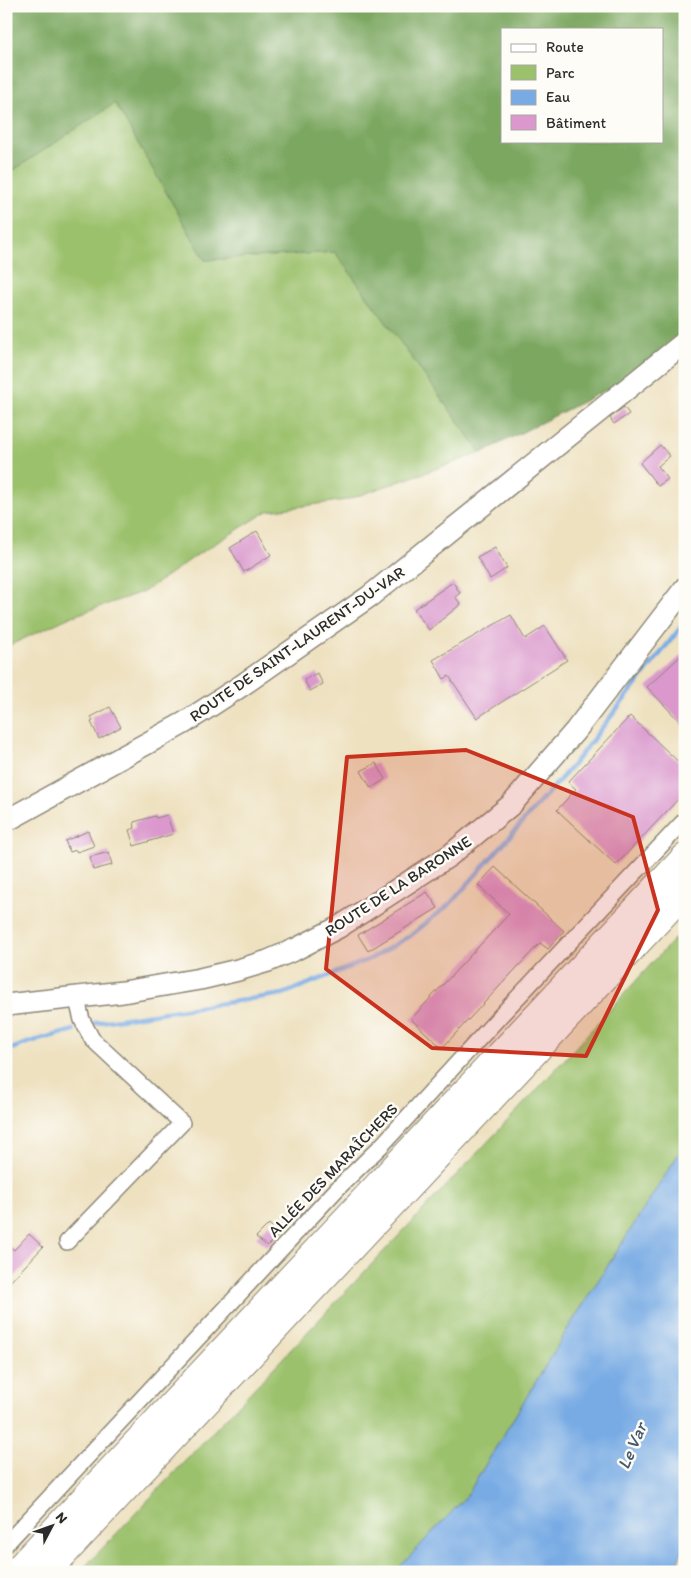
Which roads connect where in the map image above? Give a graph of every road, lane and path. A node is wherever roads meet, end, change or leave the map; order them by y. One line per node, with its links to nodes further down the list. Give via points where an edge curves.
1 (685, 342): 4 (main road, ROUTE DE SAINT-LAURENT-DU-VAR, via 370,596 184,723)
2 (685, 588): 7 (main road, ROUTE DE LA BARONNE, via 576,730 512,804 449,856 339,927 268,960 200,979)
3 (685, 820): 10 (street, ALLÉE DES MARAÎCHERS)
4 (6, 821)
5 (685, 858): 11 (highway)
6 (685, 891): 12 (highway)
7 (76, 996): 8 (main road, ROUTE DE LA BARONNE); 9 (street, via 82,1020 92,1039 182,1123)
8 (6, 1005)
9 (67, 1242)
10 (6, 1544)
11 (16, 1572)
12 (46, 1572)

